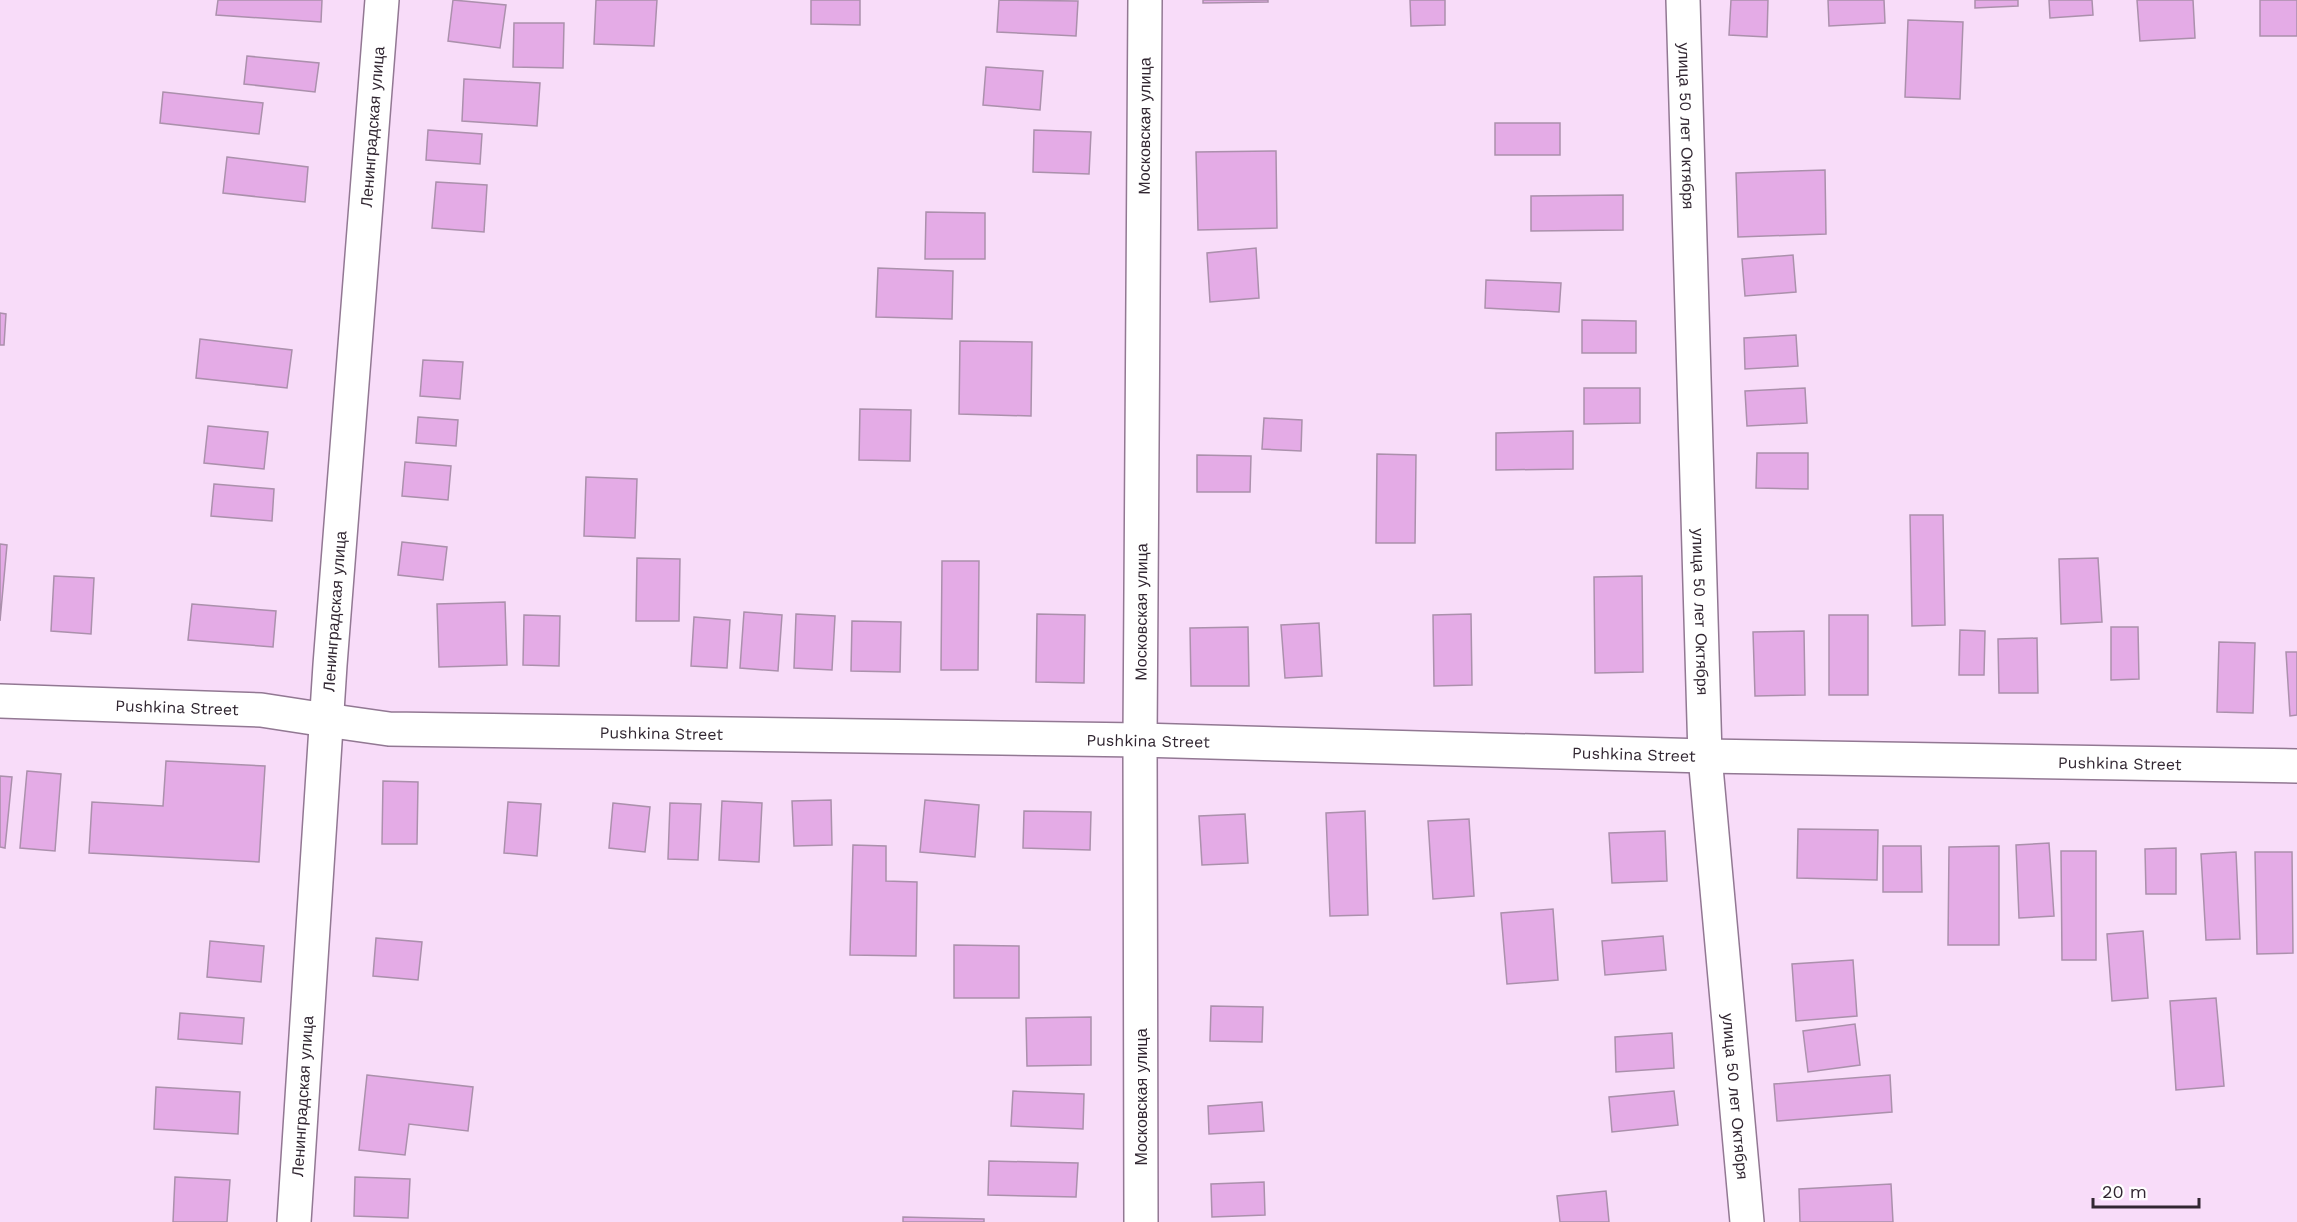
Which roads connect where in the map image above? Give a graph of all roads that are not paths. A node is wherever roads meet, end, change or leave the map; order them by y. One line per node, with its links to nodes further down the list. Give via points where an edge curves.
1 (382, 0): 5 (street, Ленинградская улица)
2 (1145, 0): 6 (street, Московская улица)
3 (1683, 0): 7 (street, улица 50 лет Октября)
4 (0, 701): 5 (street, Pushkina Street, via 261,710)
5 (326, 720): 6 (street, Pushkina Street, via 389,729); 9 (street, Ленинградская улица)
6 (1140, 740): 7 (street, Pushkina Street); 10 (street, Московская улица)
7 (1705, 756): 8 (street, Pushkina Street); 11 (street, улица 50 лет Октября)
8 (2297, 766)
9 (294, 1222)
10 (1141, 1222)
11 (1747, 1222)

